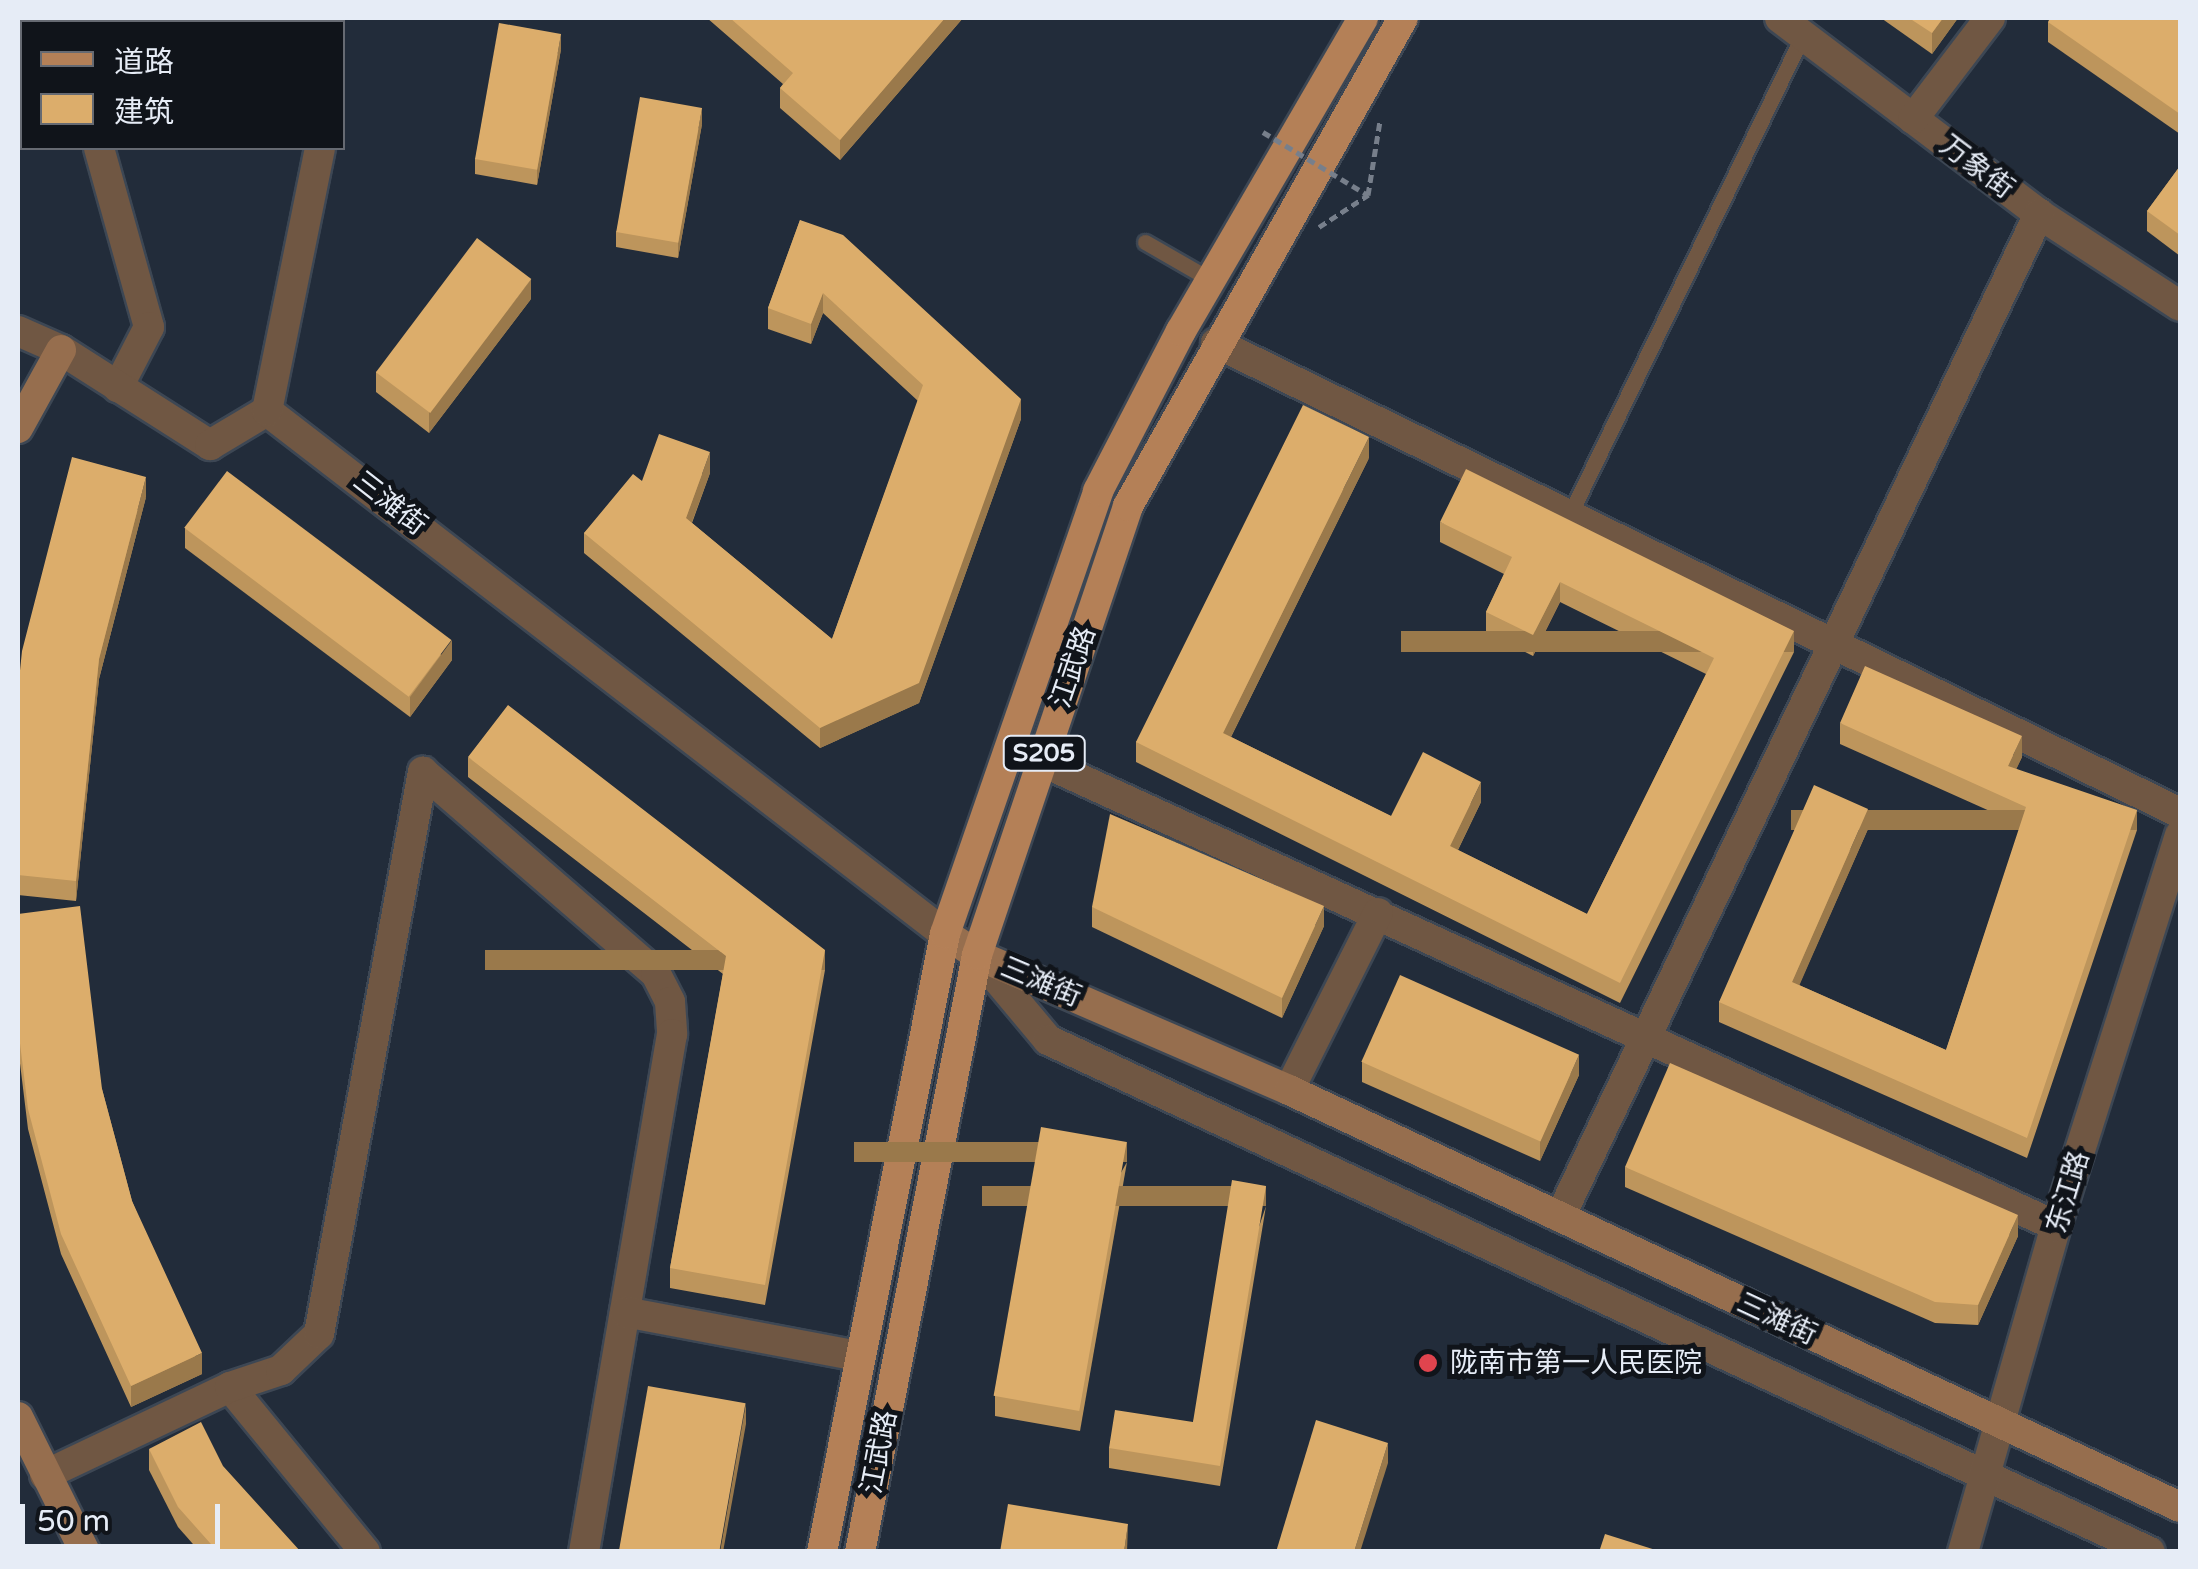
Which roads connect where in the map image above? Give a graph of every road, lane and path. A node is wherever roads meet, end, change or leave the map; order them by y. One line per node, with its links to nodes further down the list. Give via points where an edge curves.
1 (1362, 18): 12 (main road, 江武路 / S205)
2 (1403, 18): 15 (main road, 江武路 / S205)
3 (1990, 18): 5 (street)
4 (1792, 26): 5 (street, 万象街); 20 (lane)
5 (1914, 119): 10 (street, 万象街)
6 (1263, 132): 9 (path, bridge)
7 (100, 150): 17 (street, via 149,327)
8 (320, 150): 18 (street)
9 (1368, 195)
10 (2039, 214): 13 (street, 万象街); 21 (street)
11 (1145, 242): 12 (lane)
12 (1211, 280): 26 (main road, 江武路 / S205, via 1098,491)
13 (2180, 306)
14 (18, 331): 16 (street)
15 (1216, 343): 20 (street); 22 (main road, 江武路 / S205, via 1128,506)
16 (61, 350): 17 (street); 19 (street)
17 (118, 386): 18 (street, via 210,445)
18 (267, 411): 26 (street, 三滩街)
19 (18, 428)
20 (1570, 514): 21 (street)
21 (1835, 642): 23 (street); 28 (street)
22 (1041, 762): 25 (street); 27 (main road, 江武路 / S205)
23 (2180, 814)
24 (2180, 835): 31 (street, 东江路)
25 (1378, 912): 28 (street); 29 (street)
26 (944, 934): 27 (street, 三滩街); 33 (main road, 江武路 / S205)
27 (977, 955): 29 (street, 三滩街); 37 (street, via 1048,1040); 44 (main road, 江武路 / S205)
28 (1647, 1036): 30 (street); 31 (street)
29 (1289, 1090): 30 (street, 三滩街)
30 (1560, 1217): 36 (street, 三滩街)
31 (2056, 1226): 36 (street, 东江路)
32 (624, 1312): 33 (street); 34 (street, via 672,1034 670,1002 656,974 422,772 319,1334 281,1370); 42 (street)
33 (858, 1356): 43 (main road, 江武路 / S205)
34 (230, 1387): 38 (street); 41 (street)
35 (18, 1418): 38 (street)
36 (2002, 1424): 37 (street, 东江路); 39 (street, 三滩街)
37 (1987, 1473): 45 (street, 东江路); 46 (street)
38 (45, 1475): 40 (street)
39 (2180, 1507)
40 (84, 1552)
41 (365, 1552)
42 (584, 1552)
43 (822, 1552)
44 (860, 1552)
45 (1963, 1552)
46 (2150, 1552)

